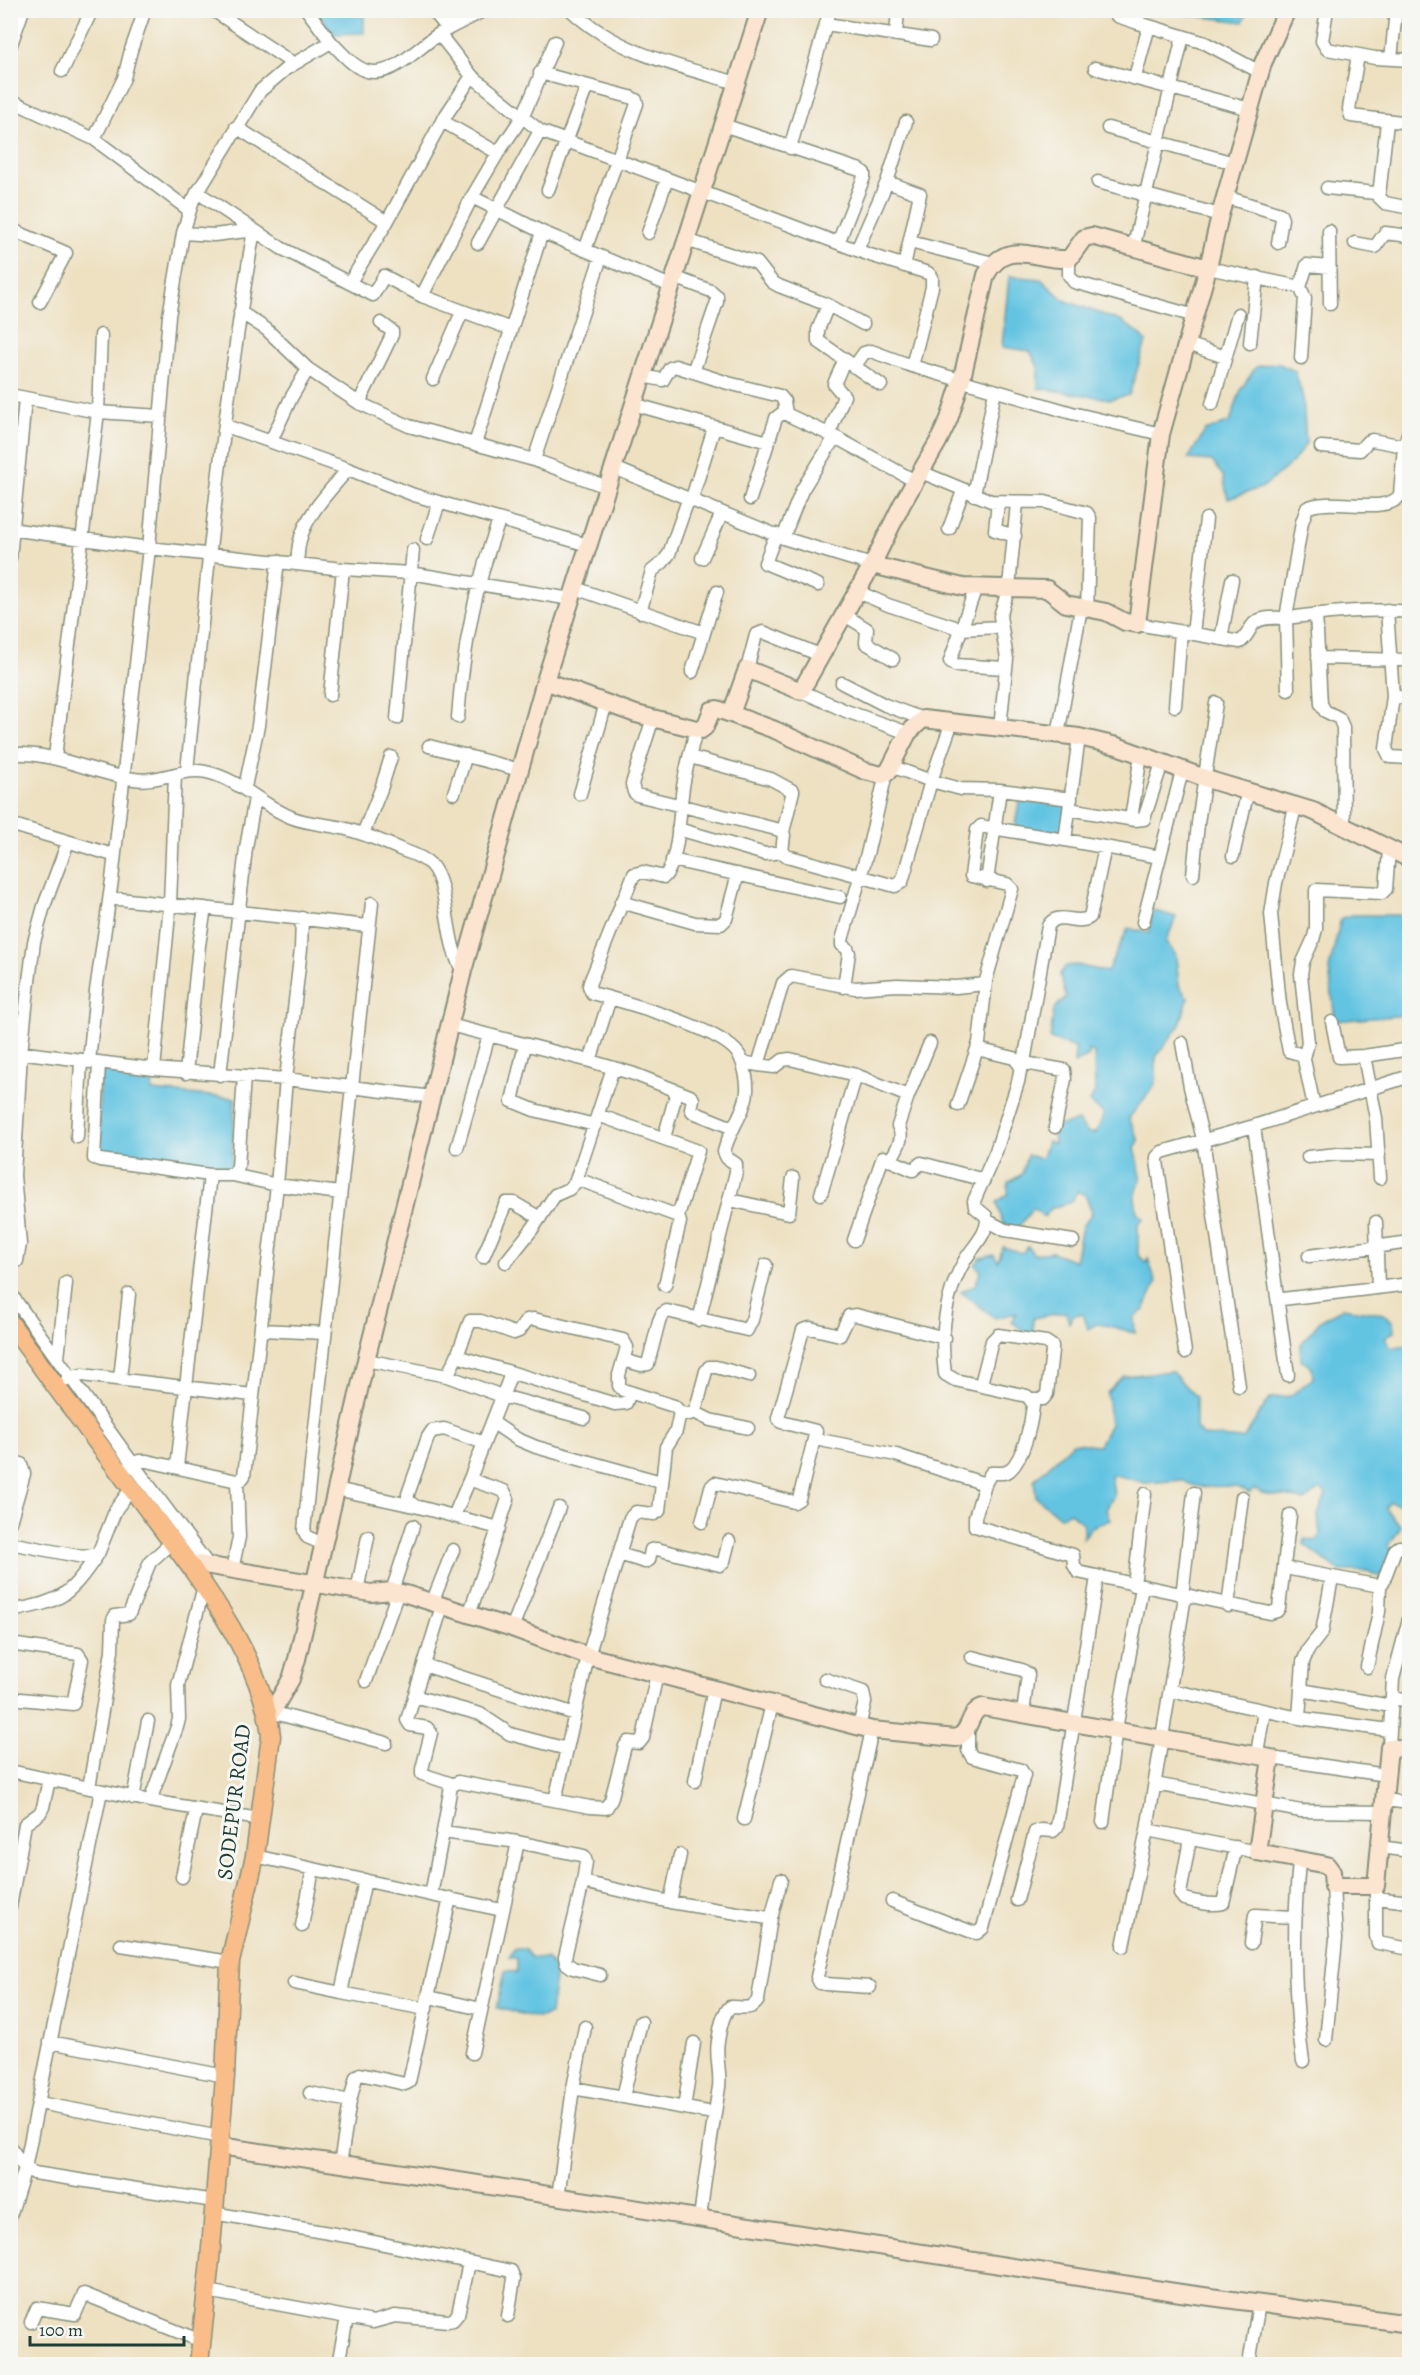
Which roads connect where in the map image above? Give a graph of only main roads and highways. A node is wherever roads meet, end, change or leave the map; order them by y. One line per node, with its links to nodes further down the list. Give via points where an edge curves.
1 (12, 1329): 2 (main road, SODEPUR ROAD, via 67,1384 126,1468 132,1488 243,1647 270,1714 271,1736 255,1856 230,1962 220,2142)
2 (199, 2364)

